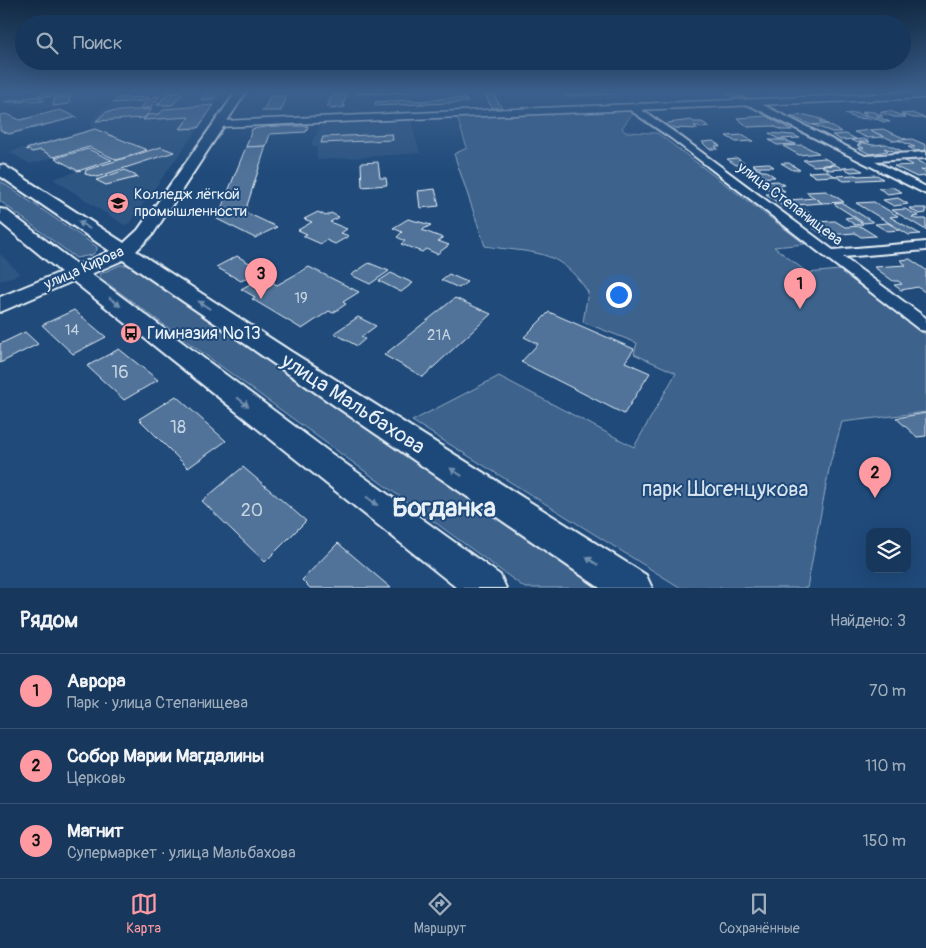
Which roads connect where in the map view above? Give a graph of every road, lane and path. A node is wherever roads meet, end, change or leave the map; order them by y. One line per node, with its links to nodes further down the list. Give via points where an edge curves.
1 (222, 119): 5 (main road, улица Кирова)
2 (337, 119): 5 (street)
3 (650, 119): 13 (street, улица Степанищева)
4 (790, 119): 7 (street)
5 (219, 124): 12 (main road, улица Кирова, via 144,234)
6 (926, 156): 7 (street)
7 (864, 159): 9 (street)
8 (0, 169): 12 (main road, улица Мальбахова, one-way to 8)
9 (926, 191)
10 (0, 214): 14 (main road)
11 (926, 246): 13 (street)
12 (124, 252): 14 (main road, улица Кирова); 18 (main road, улица Мальбахова, one-way to 12)
13 (828, 254): 16 (street, улица Степанищева)
14 (77, 272): 15 (main road, улица Кирова); 17 (main road, one-way to 17, via 318,461)
15 (0, 305)
16 (926, 326)
17 (487, 588)
18 (633, 588)

